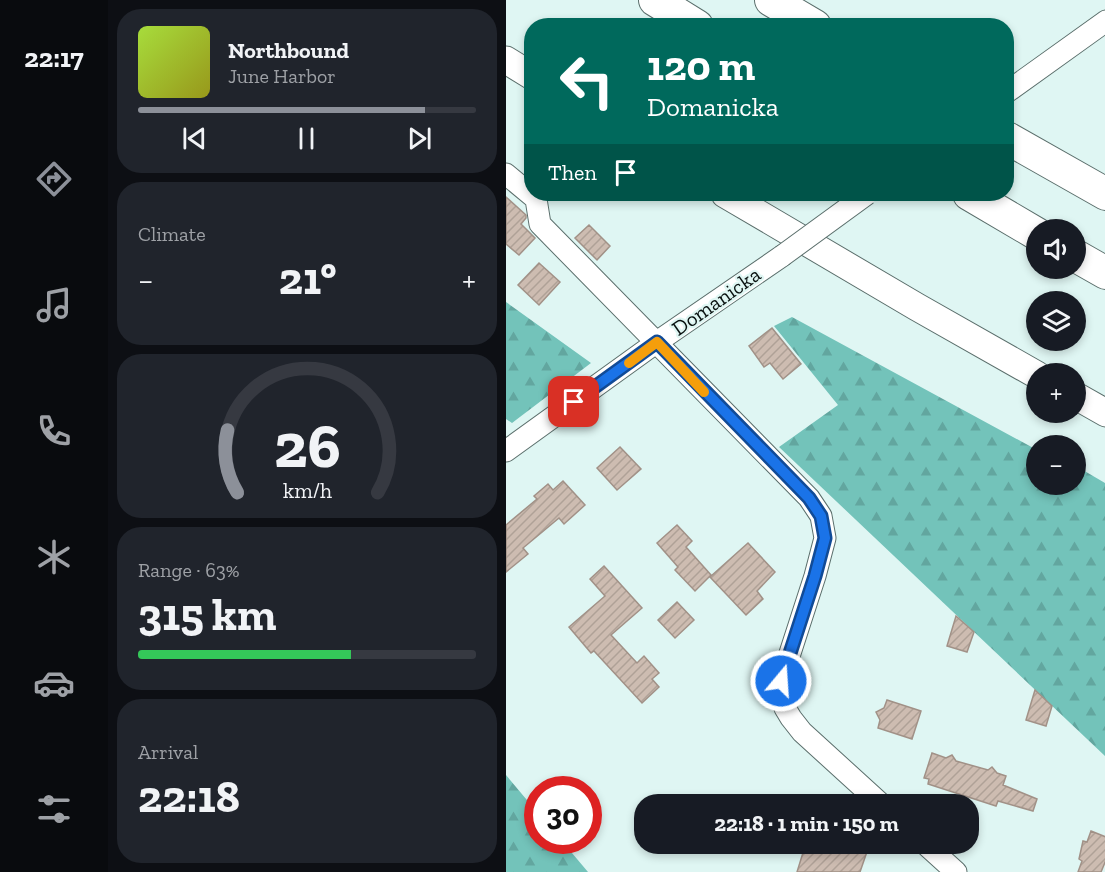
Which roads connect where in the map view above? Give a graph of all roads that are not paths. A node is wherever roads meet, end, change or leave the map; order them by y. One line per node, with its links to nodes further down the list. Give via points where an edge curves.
1 (655, 0): 3 (highway)
2 (771, 0): 4 (highway)
3 (684, 18)
4 (801, 18)
5 (1106, 21): 8 (street)
6 (506, 60): 7 (main road)
7 (524, 71)
8 (1014, 87)
9 (1014, 142): 12 (highway)
10 (506, 174): 11 (street)
11 (524, 189)
12 (1106, 194)
13 (536, 201): 20 (street, via 540,224)
14 (737, 201): 21 (main road)
15 (857, 201): 20 (street, Domanicka, bridge)
16 (981, 201): 17 (highway)
17 (1026, 228)
18 (1086, 262): 19 (highway)
19 (1106, 273)
20 (657, 342): 24 (street, Domanicka); 25 (street, via 809,498 821,516 825,538 781,681 781,693 785,708 802,732)
21 (1026, 369)
22 (1086, 402): 23 (main road)
23 (1106, 413)
24 (506, 451)
25 (870, 794)
26 (936, 854): 27 (street)
27 (956, 872)

